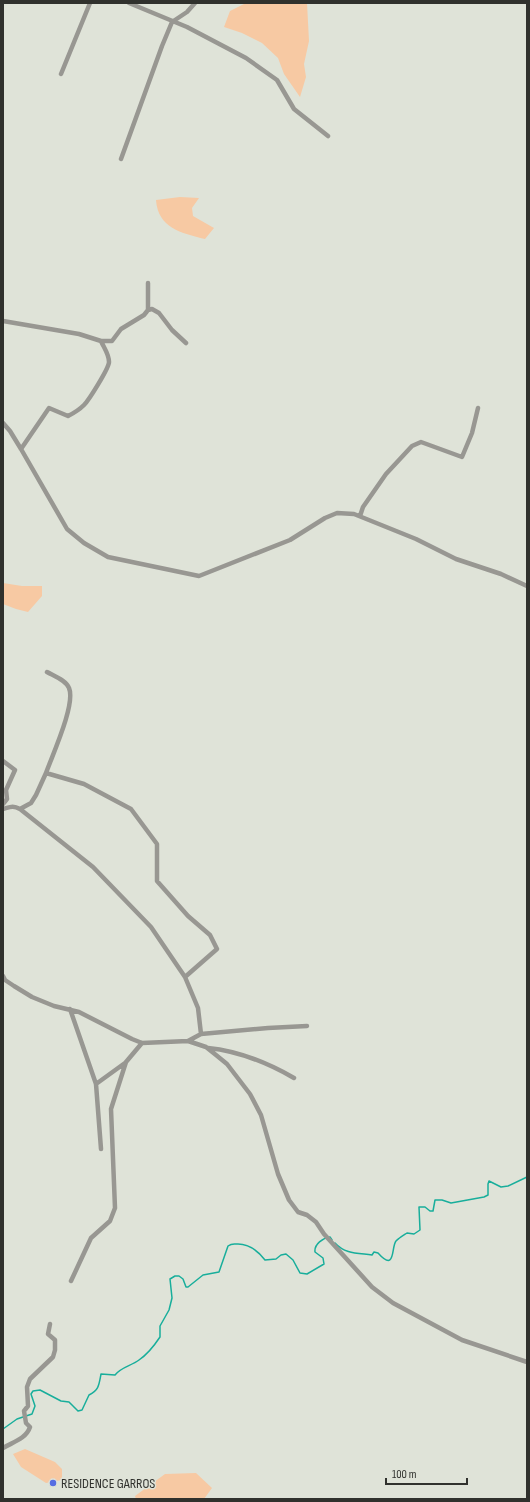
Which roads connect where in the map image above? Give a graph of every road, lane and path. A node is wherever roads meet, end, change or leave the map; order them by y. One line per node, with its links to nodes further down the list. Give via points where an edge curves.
1 (90, 3): 5 (street)
2 (129, 3): 4 (street)
3 (195, 3): 4 (street)
4 (172, 22): 6 (street, via 187,27 246,58 278,80 294,109); 7 (street)
5 (61, 74)
6 (328, 136)
7 (121, 159)
8 (148, 283): 9 (street)
9 (148, 310): 11 (street, via 121,329 112,341); 12 (street, via 152,309 159,313)
10 (3, 321): 11 (street, via 79,334)
11 (100, 342): 15 (street, via 108,354 110,363 85,404 68,416 49,408)
12 (186, 343)
13 (478, 408): 16 (street, via 472,433 462,457 421,442 412,446 386,474 363,507)
14 (3, 423): 15 (street)
15 (21, 450): 16 (street, via 67,529 84,543 108,557 199,576 290,540 337,513)
16 (360, 516): 17 (street, via 456,559)
17 (527, 586)
18 (47, 672): 20 (street, via 64,682 71,697 66,720)
19 (3, 761): 21 (street, via 15,770)
20 (46, 773): 23 (street, via 31,803); 25 (street, via 84,784 131,809 157,844 157,881 188,916 210,935 217,948)
21 (3, 804)
22 (3, 809): 23 (street, via 15,806)
23 (20, 809): 25 (street, via 110,882 151,927)
24 (3, 976): 26 (street, via 5,980 32,997)
25 (185, 977): 28 (street, via 198,1008)
26 (70, 1009): 30 (street); 34 (street)
27 (307, 1026): 28 (street)
28 (201, 1034): 29 (street)
29 (188, 1041): 30 (street); 31 (street)
30 (142, 1043): 32 (street)
31 (206, 1048): 33 (street, via 247,1056); 38 (street, via 227,1064 250,1094 261,1115 278,1174 289,1200 298,1212 316,1222 372,1287 393,1303 462,1340)
32 (126, 1062): 34 (street); 36 (street, via 111,1109 115,1208 110,1221 91,1238)
33 (294, 1078)
34 (96, 1084): 35 (street)
35 (101, 1149)
36 (71, 1281)
37 (50, 1324): 39 (street, via 48,1334 55,1340 53,1357 30,1379 27,1386 28,1406 24,1411 26,1423 30,1427 28,1433)
38 (527, 1362)
39 (3, 1448)

